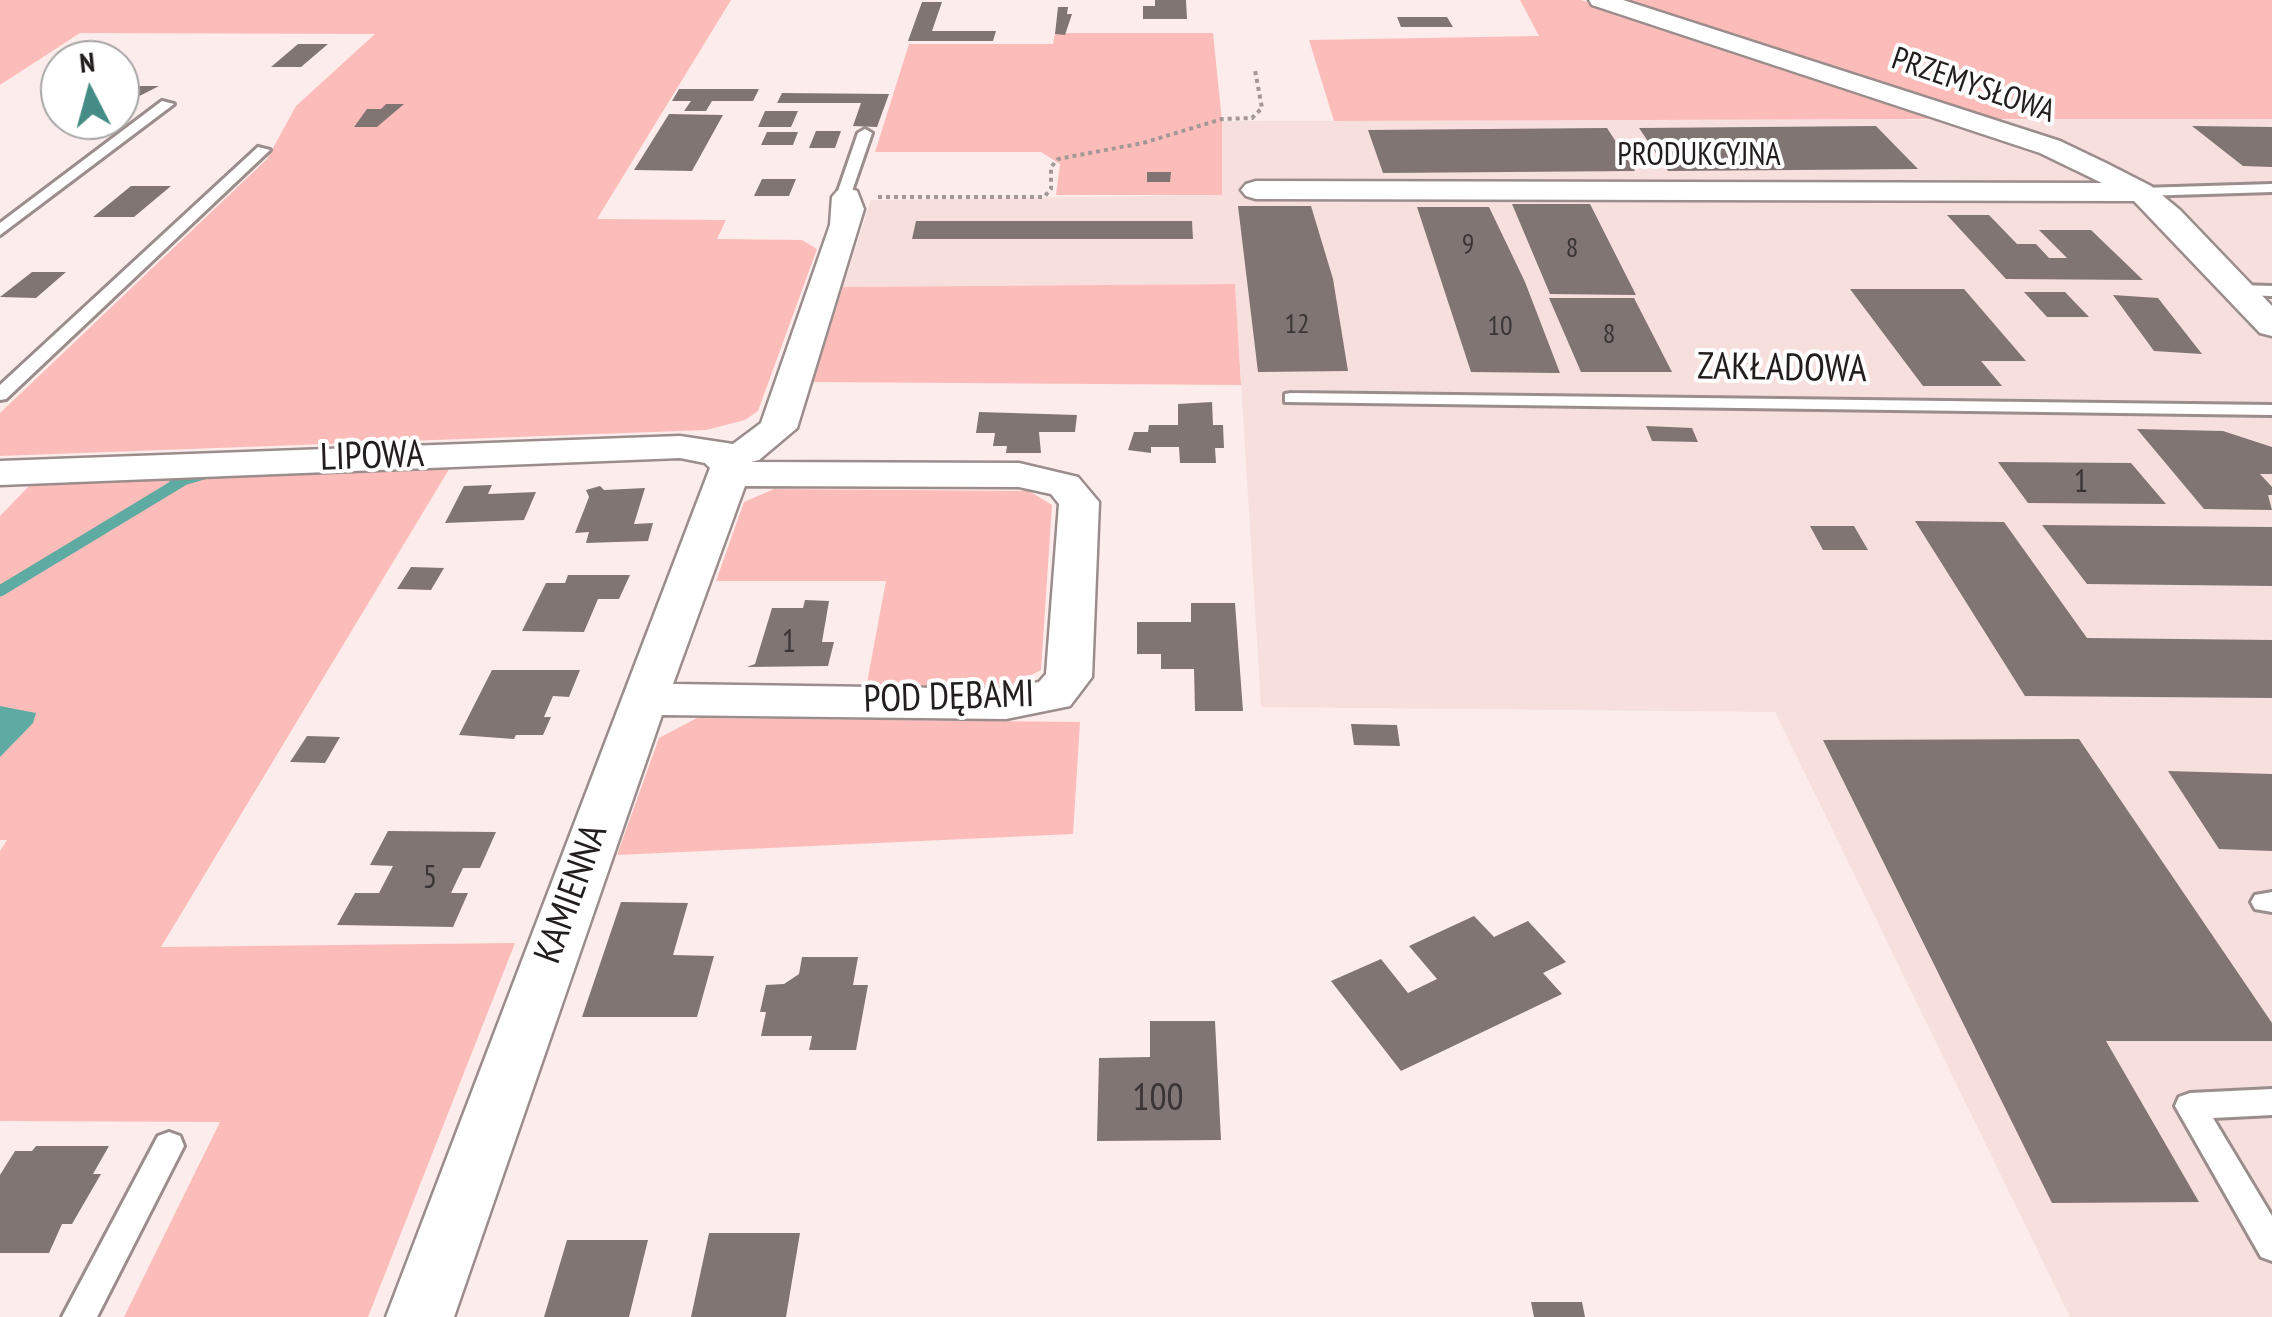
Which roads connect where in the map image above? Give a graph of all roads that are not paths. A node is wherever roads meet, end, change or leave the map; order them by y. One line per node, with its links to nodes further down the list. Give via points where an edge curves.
1 (1600, 0): 7 (street, PRZEMYSŁOWA, via 2050,147)
2 (167, 104): 9 (lane)
3 (865, 134): 8 (lane)
4 (263, 150): 13 (lane)
5 (2272, 188): 7 (lane)
6 (1256, 190): 7 (street, PRODUKCYJNA)
7 (2142, 192): 10 (street, PRZEMYSŁOWA)
8 (847, 197): 16 (street, via 845,224 778,428)
9 (0, 230)
10 (2239, 290): 11 (lane); 12 (street, PRZEMYSŁOWA)
11 (2272, 291)
12 (2272, 326)
13 (0, 395)
14 (1290, 398): 15 (lane, ZAKŁADOWA)
15 (2272, 410)
16 (727, 466): 17 (street, LIPOWA, via 706,450 680,447); 18 (street, KAMIENNA); 18 (street, POD DĘBAMI, via 1020,475 1064,485 1079,502 1069,677 1054,694 1006,704)
17 (0, 474)
18 (646, 699): 23 (street, KAMIENNA)
19 (2272, 1102): 21 (lane, via 2190,1106)
20 (169, 1146): 22 (lane)
21 (2272, 1246)
22 (79, 1317)
23 (420, 1317)

